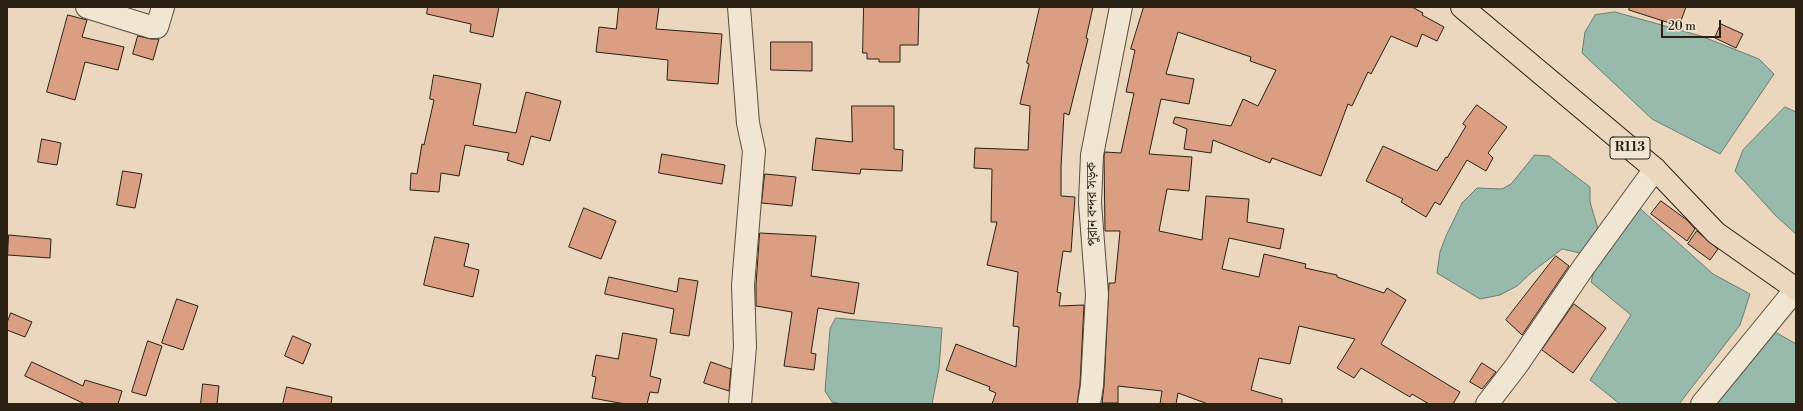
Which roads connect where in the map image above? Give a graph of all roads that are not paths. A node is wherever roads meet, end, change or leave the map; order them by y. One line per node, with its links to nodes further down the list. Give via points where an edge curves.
1 (87, 7): 2 (street, via 151,28 157,27)
2 (163, 7)
3 (740, 7): 8 (street, via 748,123 754,151 743,285 745,347)
4 (1121, 7): 9 (street, পুরান বন্দর সড়ক, via 1092,154 1090,204 1096,294)
5 (1462, 7): 6 (main road, R113)
6 (1655, 169): 7 (main road, R113, via 1716,233); 10 (street, via 1582,268 1517,366)
7 (1796, 289): 11 (street)
8 (740, 404)
9 (1089, 404)
10 (1487, 404)
11 (1702, 404)

